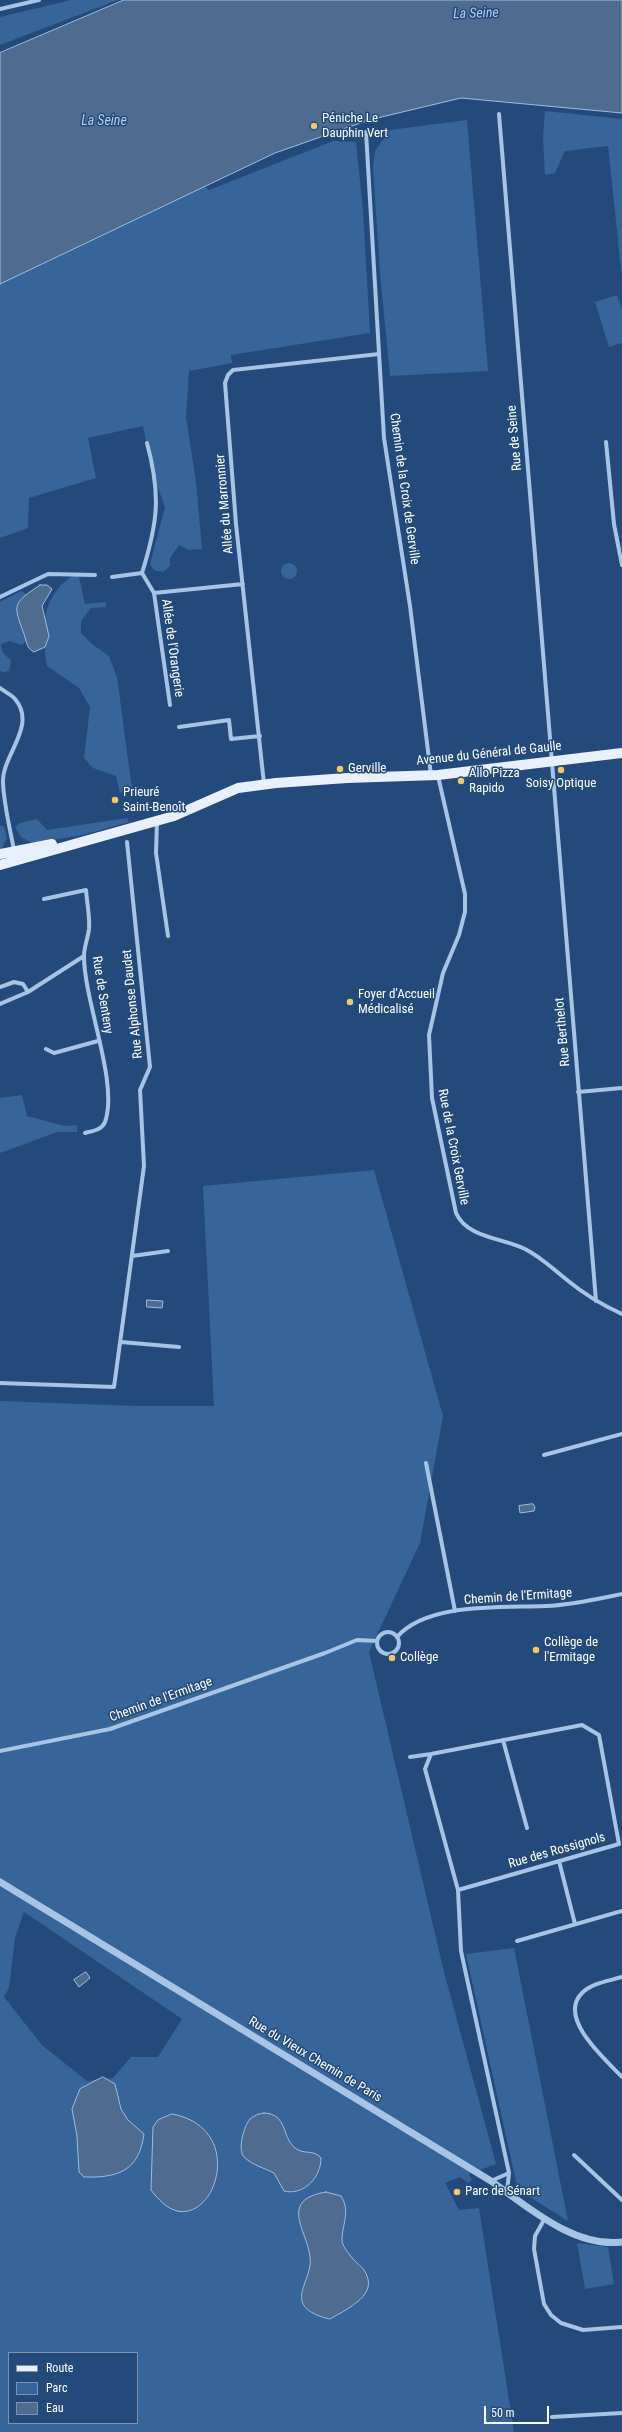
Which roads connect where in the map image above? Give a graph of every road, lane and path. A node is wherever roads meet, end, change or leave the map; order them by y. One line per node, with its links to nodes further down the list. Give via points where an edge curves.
1 (39, 0): 2 (street)
2 (0, 9)
3 (499, 114): 20 (street, Rue de Seine)
4 (366, 132): 5 (street, Chemin de la Croix de Gerville)
5 (380, 354): 12 (street, Allée du Marronnier, via 233,370 228,375 226,397); 21 (street, Chemin de la Croix de Gerville, via 384,438)
6 (606, 442): 8 (street, via 614,524)
7 (147, 443): 9 (street, via 155,472 158,503 153,538)
8 (622, 565)
9 (142, 573): 11 (street); 13 (street)
10 (95, 575): 14 (street, via 48,574)
11 (112, 577)
12 (243, 584): 13 (street); 18 (street, Allée du Marronnier)
13 (154, 593): 16 (street, Allée de l'Orangerie)
14 (0, 597)
15 (0, 688): 26 (street, via 15,699 23,716 2,782)
16 (170, 705)
17 (179, 727): 18 (street, via 229,720 231,738)
18 (260, 736): 22 (street, Allée du Marronnier)
19 (622, 753): 20 (main road, Avenue du Général de Gaulle)
20 (550, 761): 21 (main road, Avenue du Général de Gaulle); 38 (street, Rue Berthelot)
21 (435, 775): 22 (main road, Avenue du Général de Gaulle); 42 (street, Rue de la Croix Gerville, via 465,894 465,912 459,935 443,973 429,1035 432,1098 456,1213 461,1223 470,1230 517,1245 535,1255)
22 (264, 784): 23 (main road, Avenue du Général de Gaulle, via 238,788 174,816)
23 (157, 820): 24 (main road, Avenue du Général de Gaulle); 30 (street, via 156,853)
24 (103, 834): 26 (main road); 28 (main road)
25 (126, 842): 41 (street, Rue Alphonse Daudet, via 150,1067 140,1090 144,1166)
26 (14, 851): 27 (main road)
27 (0, 854)
28 (0, 865)
29 (44, 899): 31 (street, Rue de Senteny, via 86,890 89,929)
30 (168, 936)
31 (84, 956): 33 (street); 35 (street, Rue de Senteny)
32 (0, 987): 33 (street, via 14,982 23,984)
33 (28, 992): 34 (street)
34 (0, 1004)
35 (98, 1041): 36 (street, via 54,1053); 39 (street, Rue de Senteny, via 106,1073 105,1123 96,1131)
36 (46, 1049)
37 (622, 1088): 38 (street)
38 (578, 1092): 42 (street, Rue Berthelot)
39 (85, 1133)
40 (168, 1251): 41 (street)
41 (132, 1256): 44 (street, Rue Alphonse Daudet)
42 (596, 1301): 43 (street, Rue de la Croix Gerville)
43 (622, 1314)
44 (121, 1342): 45 (street); 46 (street, Rue Alphonse Daudet, via 114,1387)
45 (179, 1347)
46 (0, 1382)
47 (622, 1434): 48 (street)
48 (544, 1455)
49 (426, 1463): 51 (street)
50 (622, 1594): 51 (street, Chemin de l'Ermitage, via 580,1603 495,1606)
51 (455, 1612): 52 (street, Chemin de l'Ermitage, via 412,1623)
52 (397, 1637): 53 (street, via 387,1632 380,1635); 53 (street, via 398,1647 389,1653 379,1649)
53 (377, 1641): 55 (street, Chemin de l'Ermitage, via 357,1640 110,1729)
54 (504, 1740): 56 (street, Rue des Rossignols); 58 (street); 59 (street, Rue des Rossignols, via 582,1725 599,1735 619,1844)
55 (0, 1751)
56 (431, 1754): 57 (street, Rue des Rossignols); 61 (street, via 425,1769)
57 (410, 1757)
58 (527, 1828)
59 (558, 1861): 61 (street, Rue des Rossignols); 63 (street)
60 (0, 1882): 69 (street, Rue du Vieux Chemin de Paris)
61 (458, 1890): 68 (street, via 461,1951)
62 (622, 1911): 63 (street)
63 (575, 1924): 64 (street)
64 (517, 1941)
65 (622, 1977): 66 (street, via 594,1985 582,1993 576,2002 574,2015 579,2029)
66 (622, 2077)
67 (574, 2155): 71 (street)
68 (509, 2172): 69 (street); 70 (street)
69 (491, 2181): 70 (street, Rue du Vieux Chemin de Paris)
70 (508, 2192): 72 (street, Rue du Vieux Chemin de Paris)
71 (622, 2200)
72 (545, 2217): 73 (street, Rue du Vieux Chemin de Paris, via 580,2237 598,2242); 74 (street, via 535,2236 534,2250 544,2304 551,2315 561,2323 583,2330)
73 (622, 2242)
74 (622, 2327)
75 (622, 2413): 76 (street)
76 (552, 2418)

